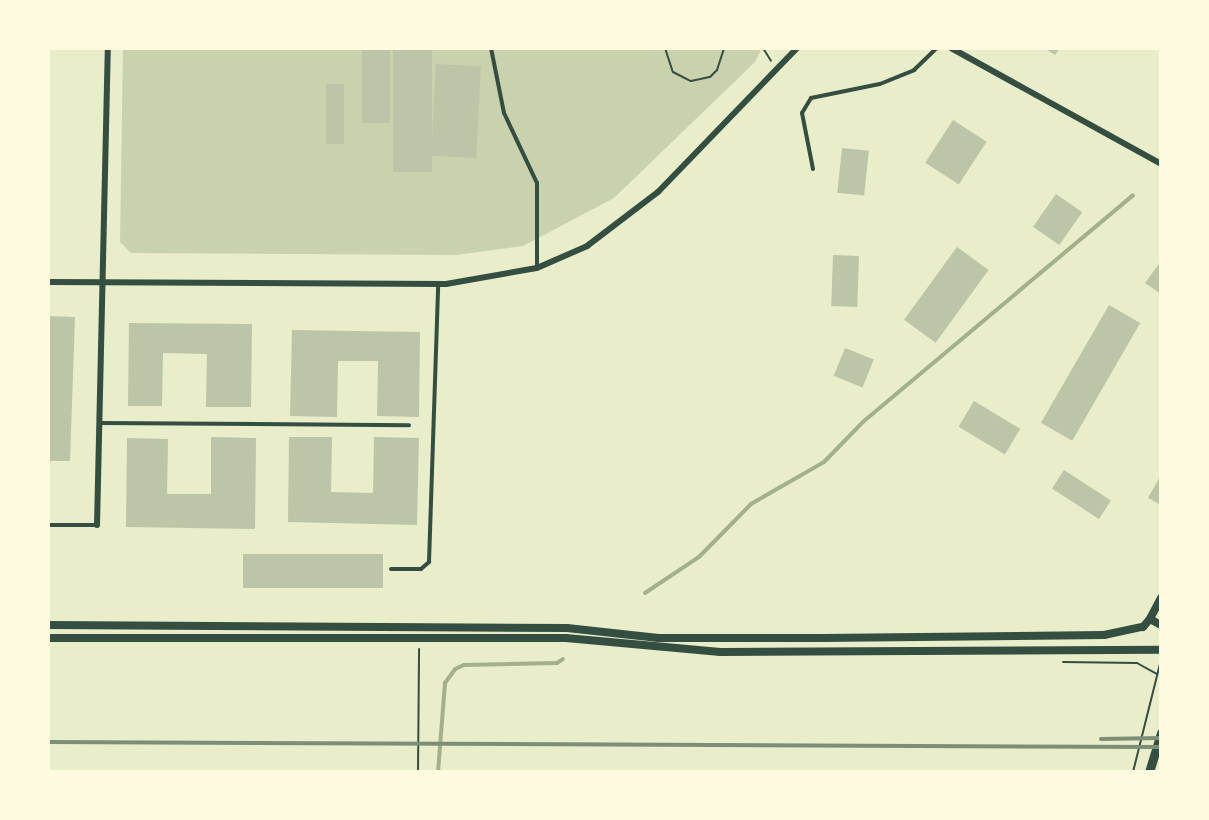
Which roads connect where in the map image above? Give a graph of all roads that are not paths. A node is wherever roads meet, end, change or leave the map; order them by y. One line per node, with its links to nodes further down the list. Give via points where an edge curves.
1 (108, 48): 10 (street)
2 (491, 48): 8 (lane, via 504,113 537,183)
3 (797, 48): 8 (street, via 651,198 586,246)
4 (937, 48): 7 (lane, via 914,70 880,84 811,98 802,113)
5 (951, 48): 6 (street)
6 (1160, 161)
7 (813, 169)
8 (537, 268): 11 (street, via 496,278)
9 (48, 282): 10 (street)
10 (102, 283): 11 (street); 12 (street)
11 (438, 284): 16 (lane, via 429,562 421,569)
12 (99, 423): 13 (lane); 15 (street)
13 (409, 425)
14 (48, 525): 15 (lane)
15 (97, 525)
16 (391, 569)
17 (1161, 598): 18 (street)
18 (1150, 619): 19 (street, via 1143,627 1118,634 822,638 658,638 567,628); 20 (street)
19 (48, 625)
20 (1161, 625)
21 (48, 638): 22 (street, via 566,638 720,652)
22 (1161, 650)
23 (1161, 733): 24 (main road)
24 (1149, 772)

